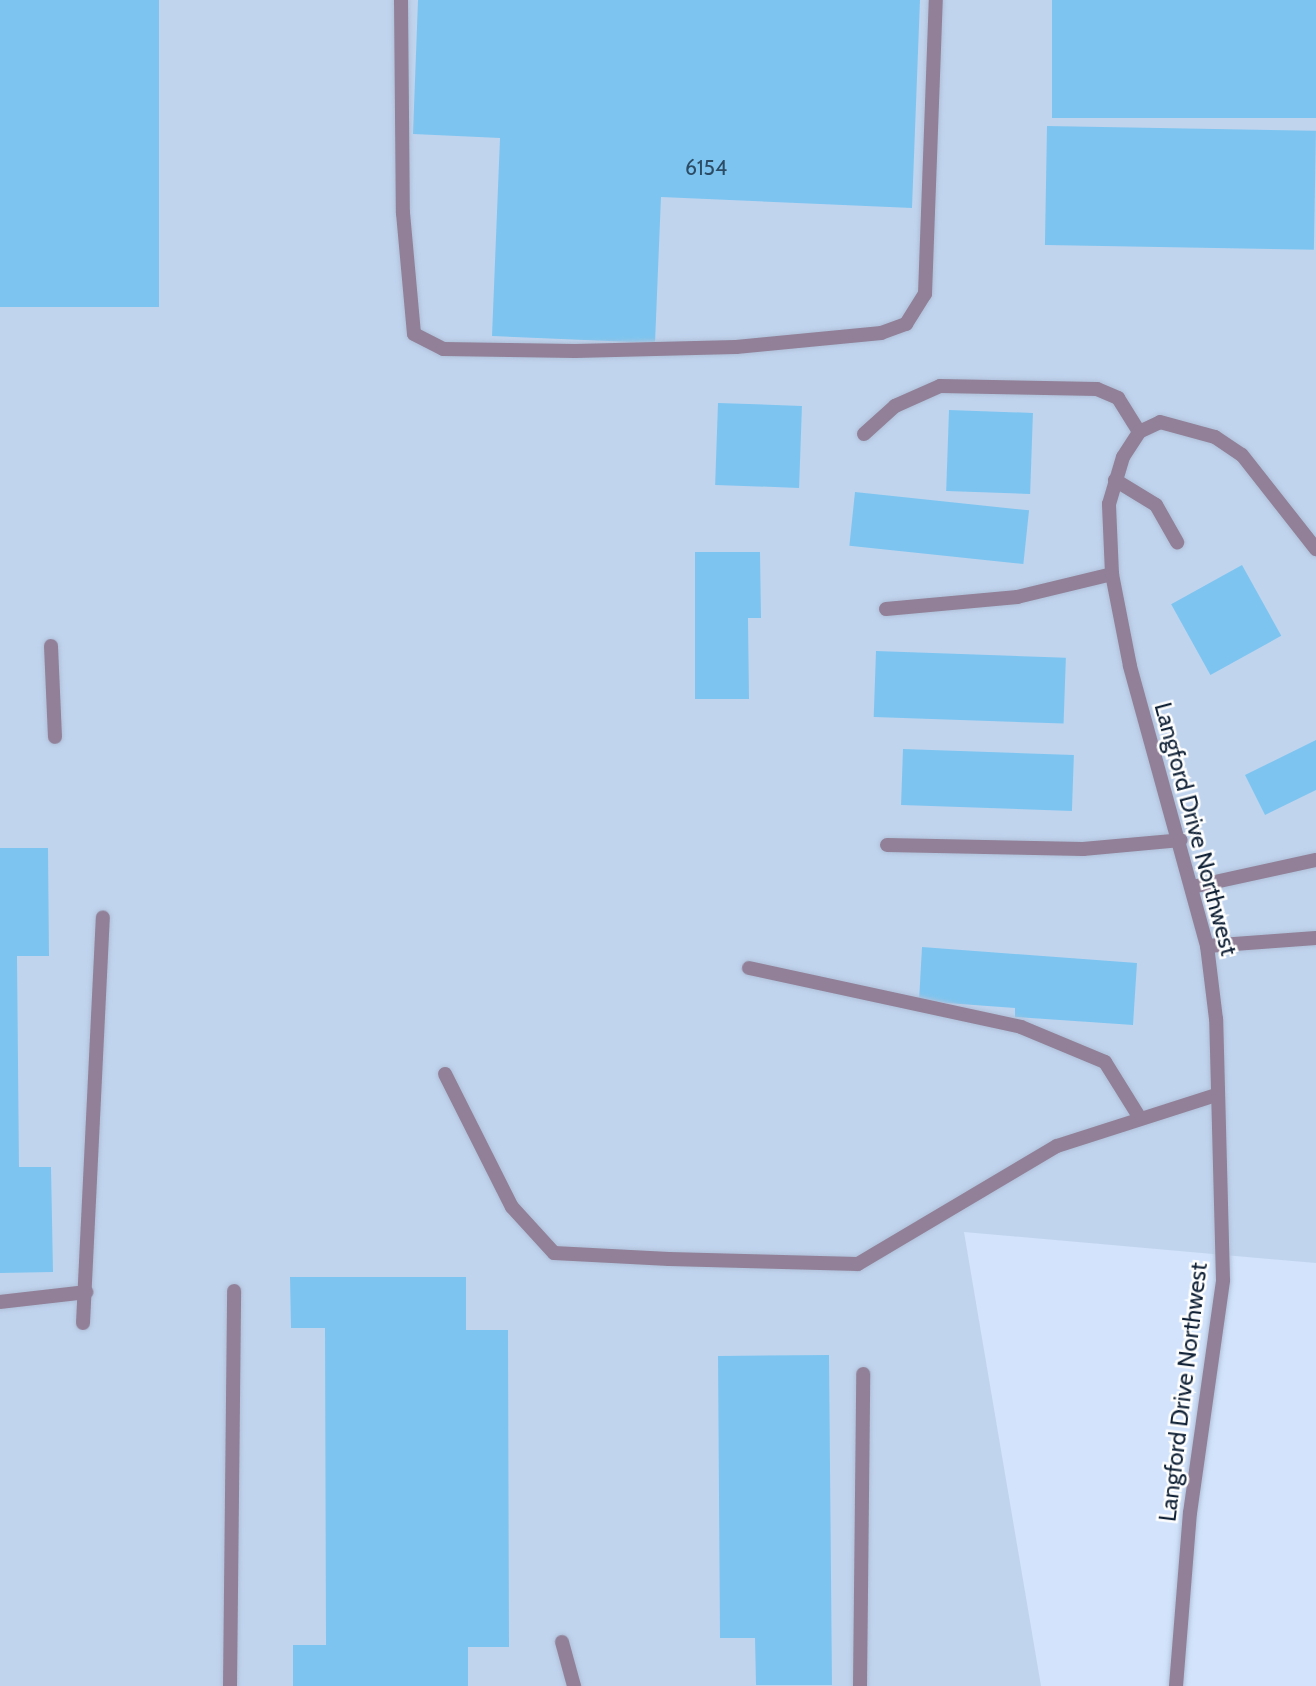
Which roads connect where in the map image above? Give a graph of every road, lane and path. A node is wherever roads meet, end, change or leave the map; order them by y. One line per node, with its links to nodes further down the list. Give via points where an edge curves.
1 (401, 0): 2 (street, via 403,213 414,334 443,349 575,351 736,347 881,333 906,324 925,294)
2 (936, 0)
3 (1139, 432): 4 (street, via 1118,398 1097,389 940,386 895,406); 5 (street, Langford Drive Northwest); 7 (street, via 1171,423 1215,437 1242,455)
4 (864, 434)
5 (1115, 481): 6 (street, via 1156,505); 8 (street, Langford Drive Northwest, via 1106,541)
6 (1177, 542)
7 (1316, 549)
8 (1112, 574): 9 (street, via 1017,597); 12 (street, Langford Drive Northwest, via 1130,666)
9 (887, 609)
10 (51, 646): 11 (street)
11 (55, 737)
12 (1181, 840): 13 (street, via 1083,849); 15 (street, Langford Drive Northwest)
13 (887, 845)
14 (1316, 860): 15 (street)
15 (1192, 887): 18 (street, Langford Drive Northwest)
16 (103, 917): 24 (street)
17 (1316, 938): 18 (street)
18 (1207, 946): 21 (street, Langford Drive Northwest, via 1216,1019)
19 (749, 968): 22 (street, via 1021,1027 1105,1062)
20 (445, 1074): 22 (street, via 512,1207 554,1253 858,1264 1057,1146)
21 (1216, 1095): 22 (street); 32 (street, Langford Drive Northwest, via 1223,1280 1190,1513)
22 (1138, 1115)
23 (234, 1291): 29 (street)
24 (86, 1293): 25 (street); 26 (street)
25 (0, 1302)
26 (83, 1323)
27 (863, 1374): 31 (street)
28 (562, 1642): 30 (street)
29 (230, 1686)
30 (574, 1686)
31 (860, 1686)
32 (1176, 1686)

